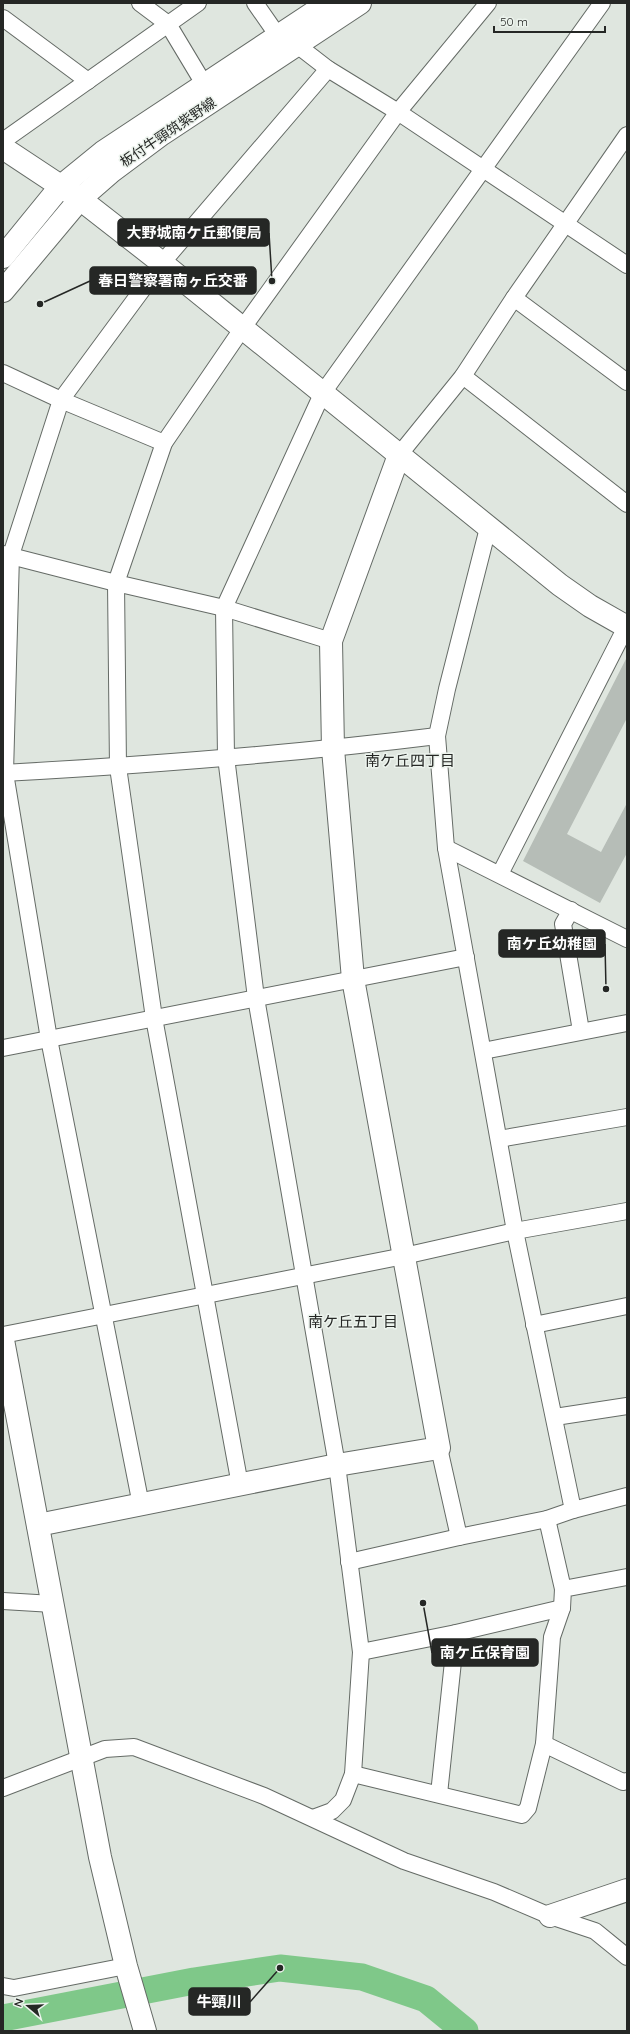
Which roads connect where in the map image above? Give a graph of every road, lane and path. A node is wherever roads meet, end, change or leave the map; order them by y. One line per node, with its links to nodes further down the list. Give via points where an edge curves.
1 (140, 3): 9 (street)
2 (198, 3): 9 (street)
3 (256, 3): 10 (street)
4 (328, 3): 10 (street, 板付牛頸筑紫野線)
5 (360, 3): 11 (street, 板付牛頸筑紫野線)
6 (488, 3): 15 (street)
7 (602, 3): 19 (street)
8 (3, 18): 13 (street)
9 (168, 24): 13 (street); 14 (street)
10 (278, 36): 14 (street, 板付牛頸筑紫野線)
11 (297, 45): 12 (street); 21 (street, 板付牛頸筑紫野線, via 162,134)
12 (328, 69): 15 (street); 24 (street)
13 (88, 81): 16 (street)
14 (204, 84): 20 (street, 板付牛頸筑紫野線, via 103,152)
15 (398, 112): 19 (street); 28 (street)
16 (3, 141)
17 (625, 142): 22 (street)
18 (3, 148): 20 (street)
19 (483, 168): 22 (street); 32 (street)
20 (60, 187): 21 (street); 23 (street, 板付牛頸筑紫野線)
21 (80, 199): 24 (street); 26 (street, 板付牛頸筑紫野線)
22 (566, 223): 25 (street); 27 (street)
23 (3, 257)
24 (162, 263): 28 (street); 33 (street)
25 (627, 265)
26 (3, 291)
27 (514, 298): 30 (street); 31 (street)
28 (242, 329): 32 (street); 34 (street)
29 (3, 373): 33 (street)
30 (463, 376): 35 (street); 36 (street)
31 (627, 382)
32 (322, 394): 35 (street); 40 (street)
33 (61, 400): 34 (street); 38 (street)
34 (164, 443): 39 (street)
35 (399, 455): 37 (street); 42 (street)
36 (627, 504)
37 (488, 528): 41 (street, via 560,585 590,606); 43 (street)
38 (7, 554): 39 (street); 47 (street)
39 (116, 583): 40 (street); 46 (street)
40 (224, 608): 42 (street); 45 (street)
41 (627, 626): 49 (street)
42 (331, 641): 44 (street)
43 (437, 736): 44 (street); 48 (street)
44 (333, 749): 45 (street); 53 (street)
45 (226, 757): 46 (street); 54 (street)
46 (118, 767): 47 (street); 55 (street)
47 (4, 773): 58 (street)
48 (446, 848): 49 (street); 52 (street)
49 (500, 874): 50 (street)
50 (571, 910): 51 (street); 57 (street, via 563,924)
51 (627, 939)
52 (466, 957): 53 (street); 60 (street)
53 (353, 979): 54 (street); 65 (street)
54 (256, 998): 55 (street); 66 (street)
55 (154, 1018): 58 (street); 67 (street)
56 (627, 1023): 57 (street)
57 (581, 1031): 60 (street)
58 (49, 1039): 59 (street); 69 (street)
59 (3, 1048)
60 (483, 1051): 62 (street)
61 (627, 1117): 62 (street)
62 (499, 1139): 64 (street)
63 (627, 1211): 64 (street)
64 (515, 1231): 65 (street); 70 (street)
65 (404, 1256): 66 (street); 75 (street)
66 (306, 1275): 67 (street); 76 (street)
67 (205, 1295): 69 (street); 77 (street)
68 (627, 1306): 70 (street)
69 (104, 1315): 71 (street); 79 (street)
70 (534, 1325): 74 (street)
71 (3, 1334)
72 (3, 1340): 82 (street)
73 (627, 1406): 74 (street)
74 (555, 1417): 80 (street)
75 (439, 1448): 76 (street); 83 (street)
76 (337, 1465): 77 (street); 84 (street)
77 (240, 1485): 79 (street)
78 (627, 1496): 80 (street)
79 (141, 1504): 82 (street)
80 (574, 1510): 81 (street)
81 (547, 1519): 83 (street); 86 (street)
82 (38, 1525): 88 (street)
83 (459, 1537): 84 (street)
84 (349, 1562): 91 (street)
85 (627, 1577): 86 (street)
86 (563, 1590): 89 (street)
87 (3, 1600): 88 (street)
88 (53, 1604): 93 (street)
89 (562, 1608): 90 (street); 92 (street, via 552,1637)
90 (456, 1633): 91 (street); 97 (street)
91 (361, 1652): 94 (street)
92 (544, 1744): 95 (street, via 624,1782); 97 (street, via 528,1808 522,1815)
93 (82, 1758): 96 (street); 98 (street, via 105,1749 134,1747 264,1796); 102 (street, via 100,1857)
94 (353, 1774): 97 (street); 98 (street, via 343,1800 332,1811)
95 (627, 1781)
96 (3, 1788)
97 (439, 1794)
98 (313, 1818): 100 (street, via 404,1861 494,1892)
99 (627, 1890): 100 (street)
100 (550, 1916): 101 (street, via 595,1931)
101 (627, 1957)
102 (126, 1966): 103 (street, via 14,1988); 104 (street)
103 (3, 1986)
104 (143, 2023)

